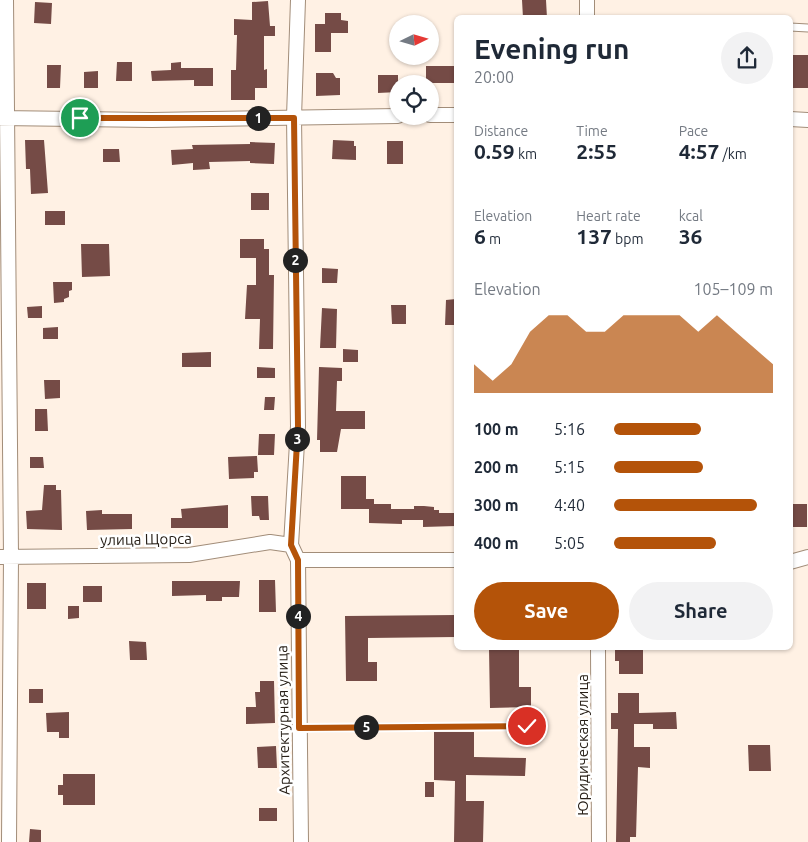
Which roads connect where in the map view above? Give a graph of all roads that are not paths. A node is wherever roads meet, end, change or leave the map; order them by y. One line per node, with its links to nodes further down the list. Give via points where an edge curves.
1 (6, 0): 10 (street)
2 (298, 0): 11 (street, Архитектурная улица)
3 (587, 0): 4 (street)
4 (587, 15)
5 (793, 27): 6 (lane)
6 (808, 28)
7 (454, 115): 9 (street)
8 (389, 116): 11 (street)
9 (439, 116)
10 (4, 118): 11 (street); 15 (street)
11 (294, 118): 14 (street, Архитектурная улица, via 298,426)
12 (793, 119): 13 (street)
13 (808, 120)
14 (291, 545): 15 (street, улица Щорса, via 270,542 189,555); 17 (street, Архитектурная улица)
15 (6, 557): 23 (street)
16 (808, 557): 19 (street)
17 (298, 560): 18 (street); 22 (street, Архитектурная улица)
18 (454, 560)
19 (793, 561)
20 (598, 650): 25 (street, Юридическая улица)
21 (527, 726): 22 (lane)
22 (299, 728): 24 (street, Архитектурная улица)
23 (9, 842)
24 (301, 842)
25 (599, 842)

